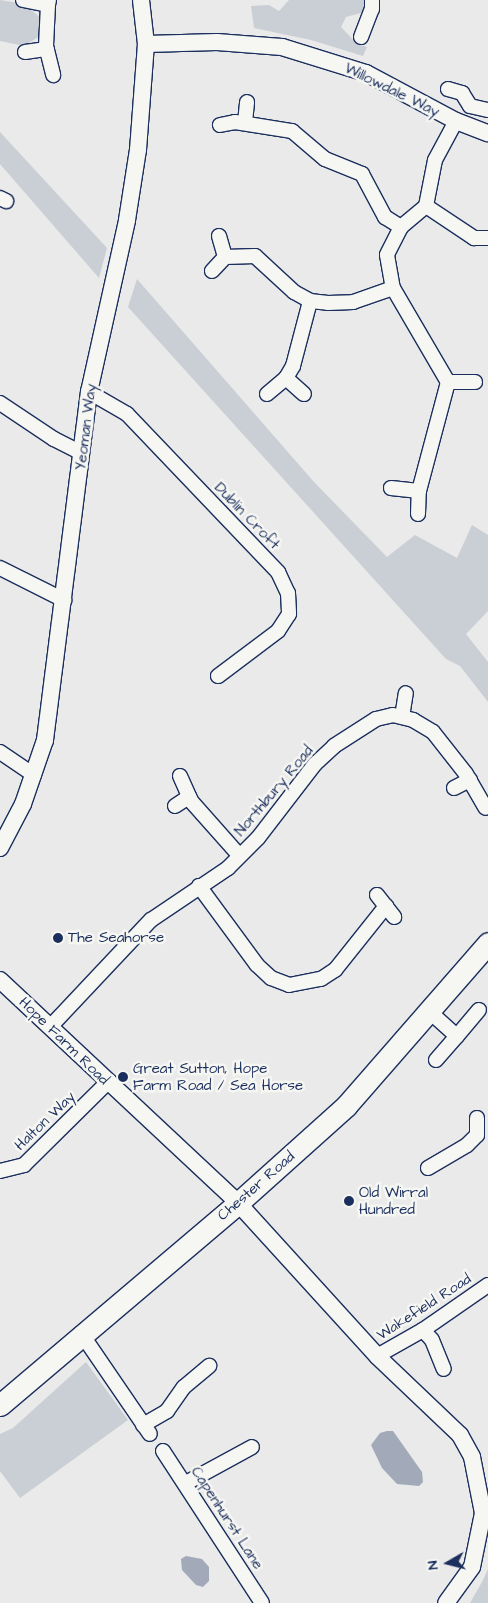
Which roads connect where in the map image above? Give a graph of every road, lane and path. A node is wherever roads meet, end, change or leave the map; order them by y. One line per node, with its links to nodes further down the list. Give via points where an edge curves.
1 (23, 0): 4 (street)
2 (141, 0): 6 (street, Yeoman Way)
3 (372, 0): 5 (street, via 372,9)
4 (49, 3): 7 (street)
5 (361, 37)
6 (146, 44): 13 (street, Willowdale Way, via 217,42 282,47 366,73); 28 (street, Yeoman Way, via 138,150 127,220)
7 (47, 48): 8 (street); 9 (street)
8 (25, 52)
9 (53, 75)
10 (448, 89): 12 (street, via 462,93 470,106)
11 (247, 102): 14 (street)
12 (488, 110)
13 (456, 121): 16 (street, Willowdale Way); 17 (street, via 436,160)
14 (245, 122): 15 (street); 18 (street, via 292,131 325,159 362,174 385,217)
15 (220, 125)
16 (488, 133)
17 (426, 206): 18 (street); 20 (street, via 474,238)
18 (401, 227): 23 (street, via 387,255)
19 (219, 236): 21 (street)
20 (488, 238)
21 (225, 257): 22 (street); 24 (street, via 255,256 294,292)
22 (212, 271)
23 (393, 288): 24 (street, via 353,302); 26 (street)
24 (310, 301): 25 (street, via 298,339 298,352)
25 (286, 378): 29 (street); 30 (street)
26 (448, 382): 27 (street); 34 (street)
27 (475, 382)
28 (89, 392): 32 (street, Yeoman Way); 38 (street, Dublin Croft, via 127,414 278,572 288,593 288,614 278,631)
29 (267, 394)
30 (304, 394)
31 (0, 403): 32 (street, via 54,439)
32 (82, 452): 37 (street, Yeoman Way)
33 (391, 488): 34 (street)
34 (419, 490): 35 (street)
35 (418, 514)
36 (0, 568): 37 (street)
37 (64, 600): 42 (street, Yeoman Way, via 45,740)
38 (218, 676)
39 (406, 693): 40 (street)
40 (402, 717): 44 (street, via 432,732); 50 (street, Northbury Road, via 393,715 376,720 334,746 314,764 258,838)
41 (0, 752): 42 (street)
42 (34, 775): 49 (street, Yeoman Way)
43 (180, 776): 46 (street)
44 (470, 780): 45 (street); 48 (street)
45 (454, 788)
46 (189, 797): 47 (street); 50 (street)
47 (175, 806)
48 (486, 808)
49 (0, 848)
50 (239, 855): 51 (street, Northbury Road, via 218,876)
51 (199, 886): 52 (street, via 257,965 271,978 289,985 321,979 335,970 390,912); 57 (street, Northbury Road, via 167,907 133,937)
52 (377, 895)
53 (488, 943): 56 (main road, Chester Road)
54 (0, 980): 57 (street, Hope Farm Road)
55 (480, 1010): 58 (street)
56 (430, 1012): 58 (street); 65 (main road, Chester Road, via 346,1106)
57 (50, 1027): 60 (street, Hope Farm Road)
58 (457, 1036): 59 (street)
59 (436, 1060)
60 (107, 1083): 64 (street, Halton Way, via 24,1165); 65 (street, Hope Farm Road)
61 (477, 1118): 62 (street)
62 (482, 1138): 63 (street)
63 (428, 1168)
64 (0, 1171)
65 (238, 1203): 68 (main road, Chester Road); 69 (street, Hope Farm Road)
66 (488, 1285): 67 (street, Wakefield Road)
67 (423, 1330): 69 (street, Wakefield Road); 71 (street, via 432,1340)
68 (81, 1333): 70 (street, via 146,1430 167,1411 184,1387); 72 (main road, Chester Road)
69 (377, 1356): 77 (street, Hope Farm Road, via 455,1430 472,1457 483,1513 472,1567)
70 (209, 1366)
71 (444, 1369)
72 (0, 1404)
73 (252, 1447): 75 (street)
74 (163, 1452): 75 (street, Capenhurst Lane)
75 (186, 1483): 76 (street, Capenhurst Lane)
76 (262, 1603)
77 (446, 1603)

